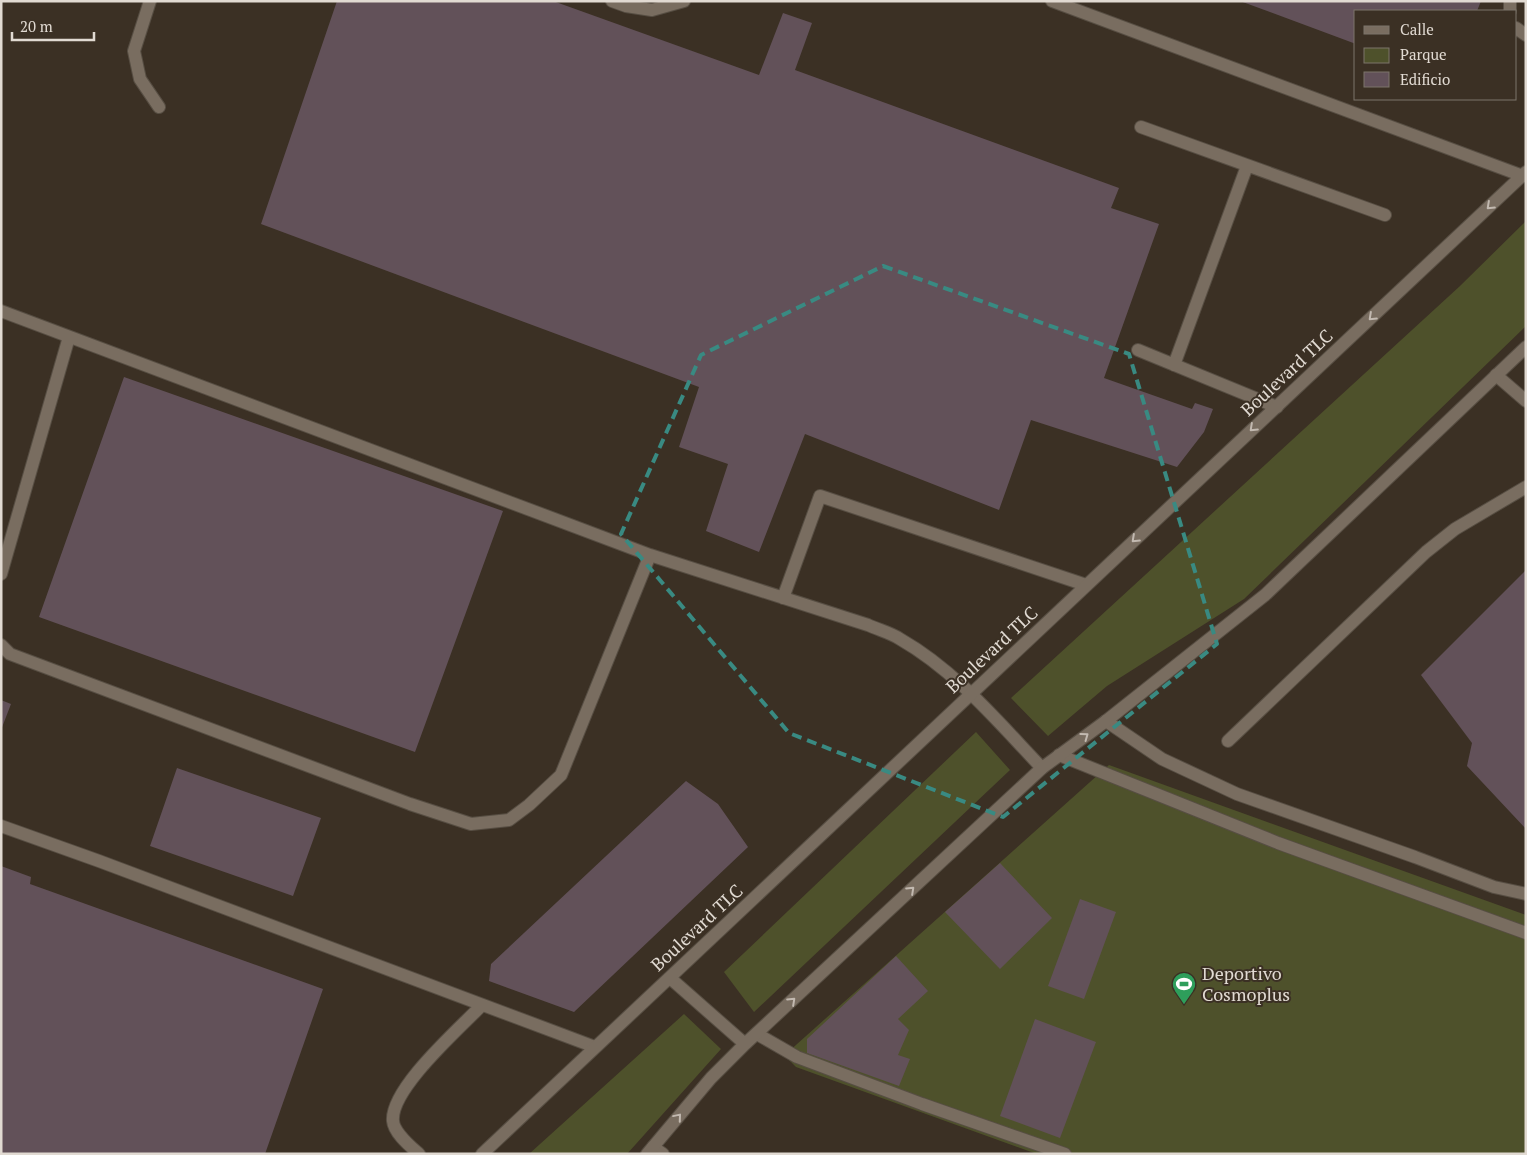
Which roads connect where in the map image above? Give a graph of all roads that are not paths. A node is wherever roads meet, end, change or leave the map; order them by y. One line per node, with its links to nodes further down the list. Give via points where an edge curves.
1 (150, 1): 5 (street, via 134,51 140,79)
2 (612, 1): 3 (street, via 652,10)
3 (684, 1)
4 (1052, 1): 8 (street)
5 (159, 106)
6 (1141, 127): 7 (street)
7 (1247, 166): 9 (street); 14 (street)
8 (1524, 174): 17 (street, Boulevard TLC, one-way to 17)
9 (1385, 215)
10 (1, 311): 11 (street)
11 (69, 337): 19 (street); 20 (street)
12 (1526, 346): 15 (street)
13 (1138, 350): 14 (street)
14 (1174, 365): 17 (street)
15 (1496, 375): 16 (street); 25 (street, via 1265,595)
16 (1526, 401)
17 (1276, 407): 21 (street, Boulevard TLC, one-way to 21)
18 (1526, 487): 26 (street, via 1455,530 1426,552)
19 (650, 555): 22 (street); 23 (street, via 561,775 509,820 471,824 410,804 10,654)
20 (1, 574)
21 (1086, 585): 22 (street, via 820,496); 24 (street, Boulevard TLC)
22 (783, 598): 24 (street, via 898,637 925,654)
23 (1, 645)
24 (970, 694): 28 (street); 32 (street, Boulevard TLC)
25 (1106, 721): 27 (street, one-way to 25); 30 (street, via 1162,759 1237,794 1494,887)
26 (1228, 741)
27 (1059, 755): 28 (street); 31 (street, via 1278,843)
28 (1042, 768): 34 (street, one-way to 28)
29 (1, 826): 33 (street)
30 (1526, 894)
31 (1526, 933)
32 (670, 978): 35 (street); 36 (street, Boulevard TLC)
33 (482, 1005): 36 (street); 38 (street, via 404,1088 398,1100 393,1123)
34 (757, 1034): 35 (street); 40 (street, via 798,1057)
35 (745, 1044): 37 (street, one-way to 35, via 711,1078)
36 (595, 1047): 39 (street, Boulevard TLC)
37 (654, 1151)
38 (419, 1154)
39 (482, 1154)
40 (1065, 1154)

